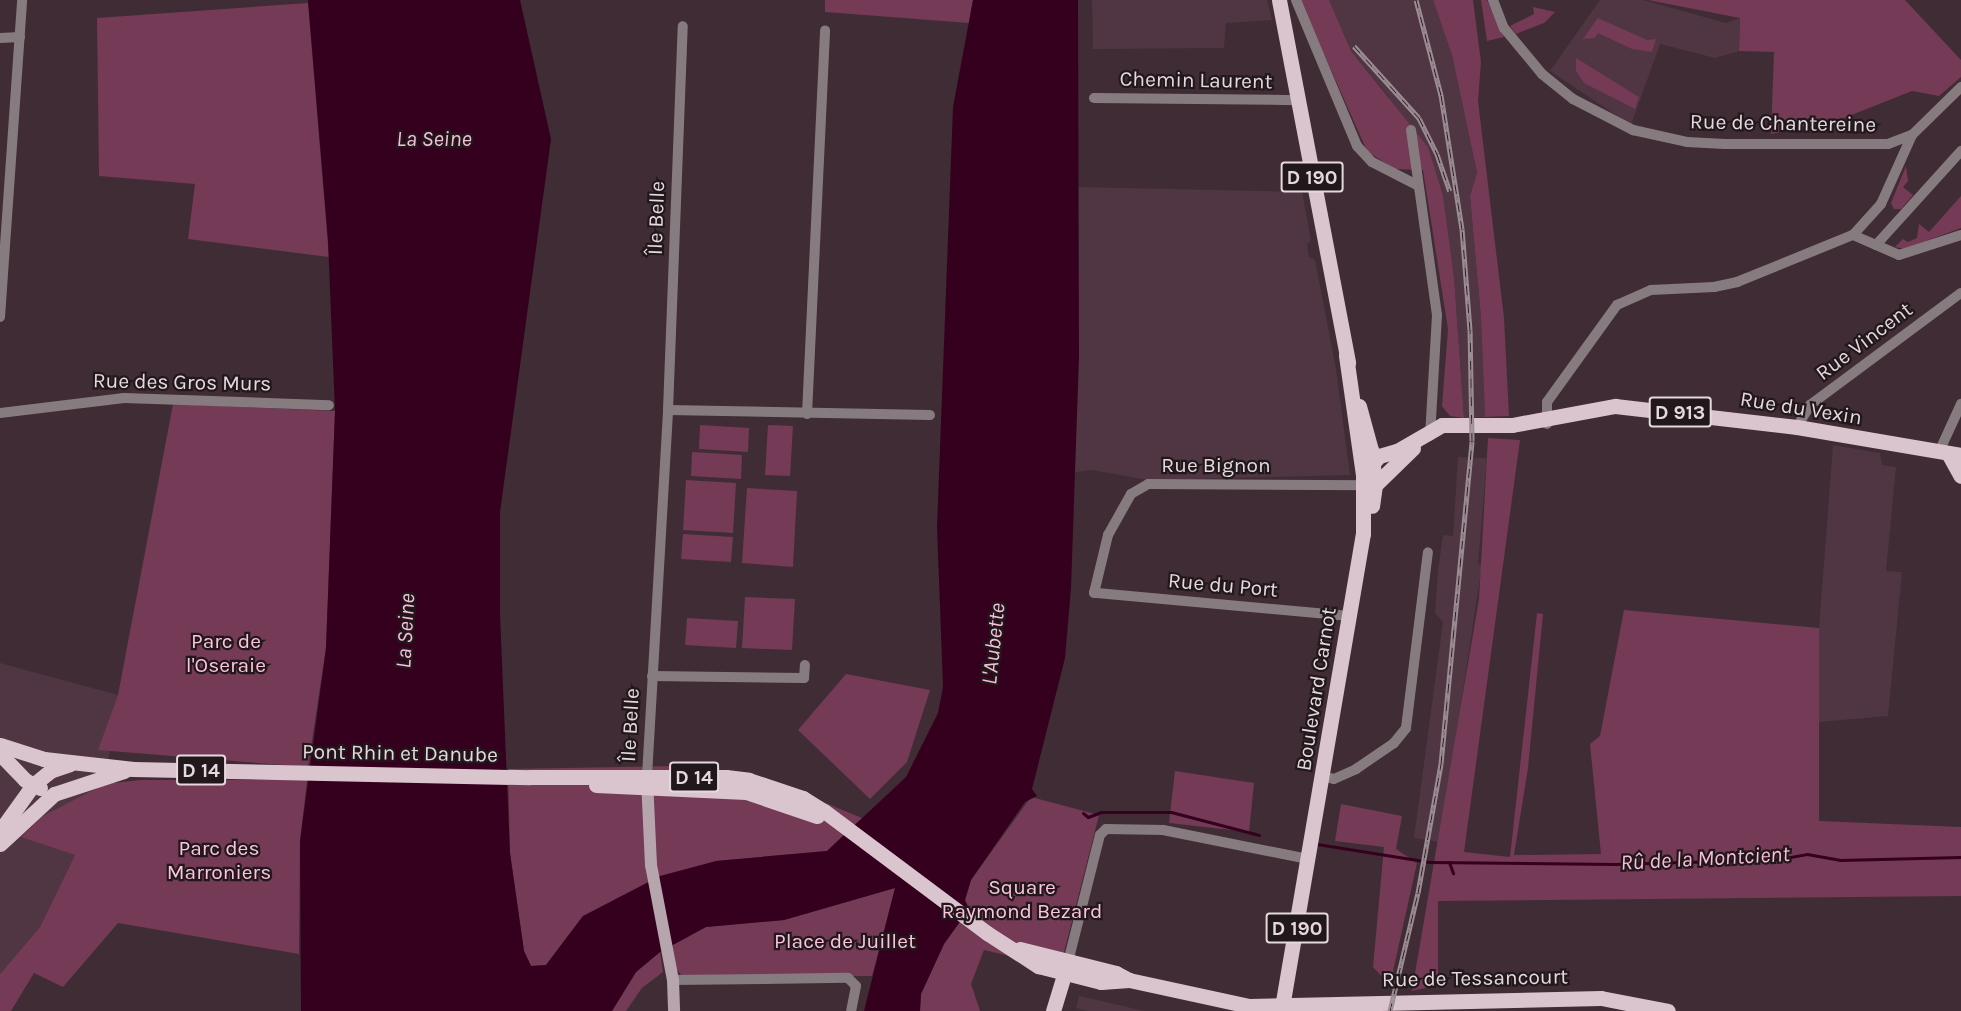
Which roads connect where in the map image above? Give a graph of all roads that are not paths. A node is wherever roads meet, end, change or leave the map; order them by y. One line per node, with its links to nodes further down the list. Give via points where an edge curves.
1 (22, 0): 9 (street)
2 (1279, 0): 6 (main road, D 190)
3 (1296, 0): 5 (street)
4 (1493, 0): 15 (street, Rue de Chantereine, via 1504,28 1542,74 1579,102 1633,130 1704,144 1888,144)
5 (1304, 16): 6 (street); 17 (street, via 1357,146 1372,162)
6 (1283, 20): 13 (main road, D 190)
7 (683, 26): 27 (street, Île Belle)
8 (825, 30): 29 (street)
9 (20, 37): 10 (street); 22 (street)
10 (0, 38)
11 (1961, 87): 15 (street)
12 (1094, 98): 13 (street, Chemin Laurent)
13 (1298, 100): 35 (main road, D 190)
14 (1411, 130): 17 (street)
15 (1912, 135): 18 (street, via 1889,190)
16 (1961, 151): 21 (street)
17 (1417, 185): 33 (street, via 1437,315)
18 (1862, 227): 20 (street); 21 (street)
19 (1961, 235): 21 (street, via 1905,254 1893,254)
20 (1853, 236): 21 (street); 31 (street, via 1737,282 1651,290 1624,300 1607,315 1545,405)
21 (1878, 244)
22 (2, 262): 24 (street)
23 (1961, 293): 32 (street, Rue Vincent, via 1810,405)
24 (0, 317)
25 (1961, 404): 34 (street)
26 (329, 405): 28 (street, Rue des Gros Murs, via 124,398)
27 (668, 410): 29 (street); 41 (street, Île Belle)
28 (0, 412)
29 (807, 414): 30 (street)
30 (930, 415)
31 (1546, 421): 32 (main road, Rue du Vexin / D 913, via 1627,406); 33 (main road, Rue du Vexin / D 913, via 1507,425 1455,422)
32 (1797, 427): 34 (main road, Rue du Vexin / D 913)
33 (1430, 434): 35 (main road, Rue du Vexin / D 913)
34 (1949, 453): 36 (main road)
35 (1371, 469): 38 (street, Rue Bignon, via 1162,483 1138,488 1108,535); 39 (main road, Boulevard Carnot / D 190)
36 (1961, 472)
37 (1428, 552): 47 (street, via 1406,728 1394,743 1350,773 1334,779)
38 (1094, 593): 39 (street, Rue du Port)
39 (1349, 616): 47 (main road, Boulevard Carnot / D 190)
40 (805, 665): 41 (street, Île Belle, via 804,678)
41 (652, 676): 48 (street, Île Belle)
42 (0, 745): 44 (main road)
43 (0, 754): 46 (main road)
44 (47, 765): 45 (main road, D 14, via 73,763); 49 (main road); 50 (main road)
45 (133, 769): 48 (main road, Pont Rhin et Danube / D 14); 50 (main road, D 14)
46 (16, 770): 49 (main road); 51 (main road)
47 (1322, 776): 54 (main road, Boulevard Carnot / D 190)
48 (647, 782): 55 (main road, D 14, via 765,796 844,829 1038,966); 56 (street, via 651,865)
49 (33, 786): 50 (main road); 51 (main road)
50 (54, 794): 53 (main road)
51 (16, 809): 52 (main road)
52 (0, 831)
53 (0, 844)
54 (1309, 854): 55 (street, via 1163,830 1109,828 1100,835); 58 (main road, D 190)
55 (1066, 968): 58 (main road, D 14, via 1114,983 1129,980 1235,1004); 61 (main road)
56 (673, 980): 59 (street); 60 (street, via 848,978 856,986)
57 (1531, 1005): 58 (main road, Rue de Tessancourt / D 14, via 1356,1001); 62 (main road, Rue de Tessancourt / D 14, via 1601,998)
58 (1282, 1009)
59 (674, 1011)
60 (852, 1011)
61 (1053, 1011)
62 (1668, 1011)

